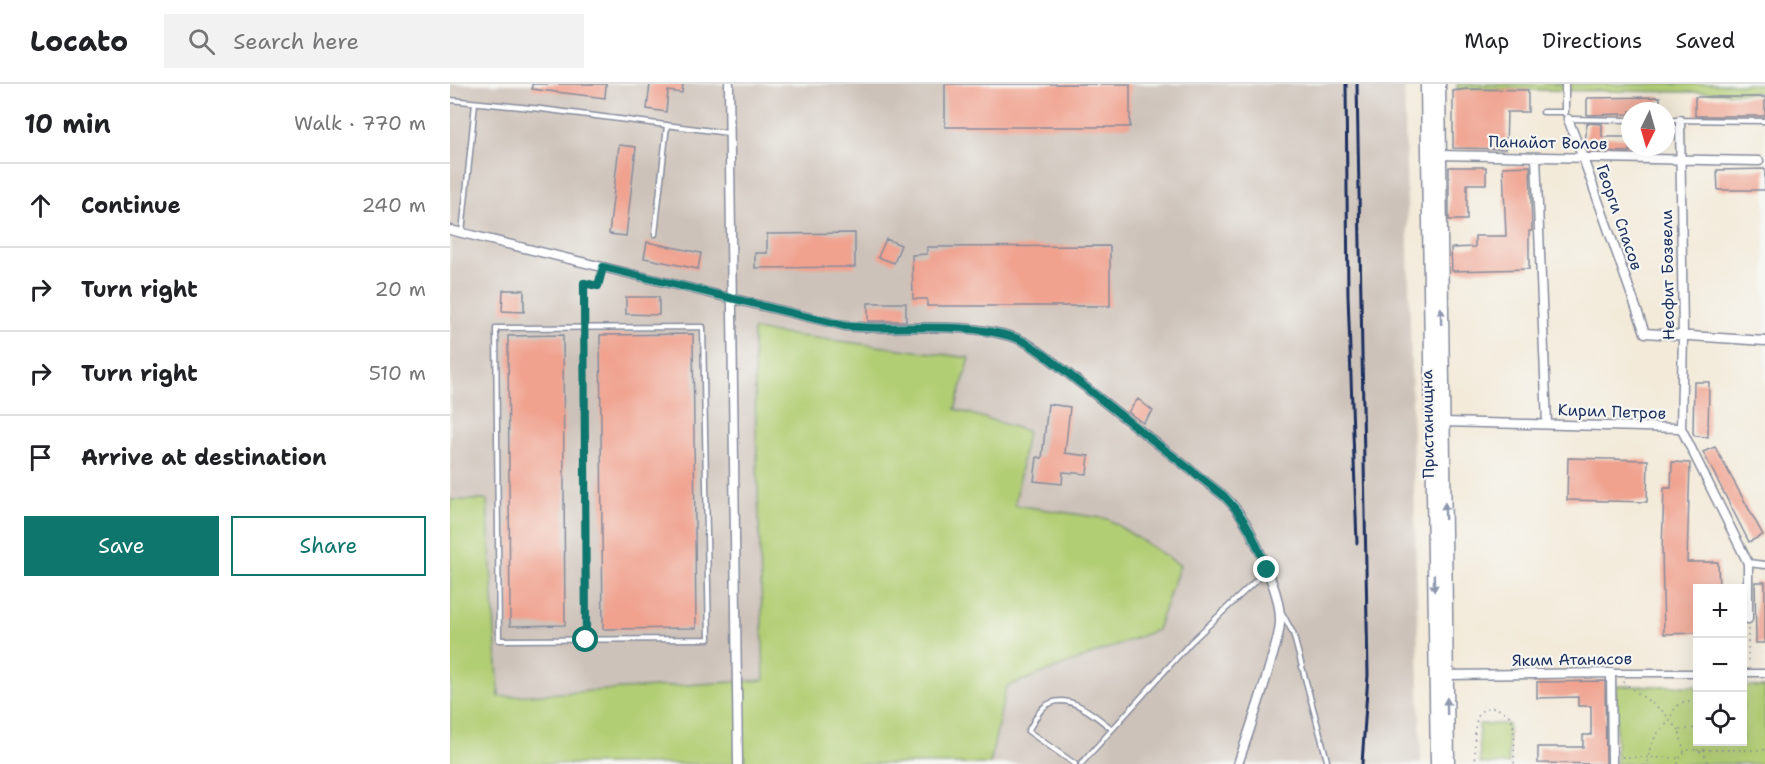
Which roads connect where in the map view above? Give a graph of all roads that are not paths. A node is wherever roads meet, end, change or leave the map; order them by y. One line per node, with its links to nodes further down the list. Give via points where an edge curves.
1 (729, 84): 14 (street)
2 (1427, 84): 49 (main road, Пристанищна, one-way to 49)
3 (1439, 84): 15 (main road, Пристанищна)
4 (1565, 84): 8 (street)
5 (450, 100): 6 (lane)
6 (475, 102): 13 (lane); 21 (lane)
7 (1543, 112): 8 (lane)
8 (1566, 116): 9 (lane); 17 (street, Георги Спасов)
9 (1621, 119)
10 (1675, 120): 11 (lane)
11 (1680, 120): 12 (lane); 18 (street, Неофит Бозвели)
12 (1765, 121)
13 (667, 125): 14 (lane); 22 (lane)
14 (729, 133): 24 (street)
15 (1439, 155): 16 (street, Панайот Волов); 28 (main road, Пристанищна, one-way to 15)
16 (1536, 157): 17 (street, Панайот Волов); 29 (street)
17 (1583, 158): 18 (street, Панайот Волов); 26 (street, Георги Спасов, via 1645,333)
18 (1680, 159): 19 (street, Панайот Волов); 26 (street, Неофит Бозвели)
19 (1762, 161)
20 (450, 230): 21 (street)
21 (462, 233): 23 (street)
22 (656, 234)
23 (603, 267): 24 (street); 25 (lane, via 598,286 584,283)
24 (731, 297): 33 (street, via 845,326 970,329 1015,337 1224,496 1249,526); 44 (street)
25 (584, 328): 36 (lane); 36 (lane, via 496,328 499,640); 36 (lane, via 704,327 709,639)
26 (1683, 335): 27 (street); 30 (street, Неофит Бозвели)
27 (1765, 341)
28 (1443, 422): 29 (street, Кирил Петров); 41 (main road, Пристанищна, one-way to 28)
29 (1547, 424): 30 (street, Кирил Петров)
30 (1681, 428): 31 (street, Кирил Петров)
31 (1748, 563): 32 (street); 35 (street, Кирил Петров)
32 (1765, 565)
33 (1267, 570): 34 (street); 42 (lane, via 1191,642)
34 (1278, 606): 47 (street, via 1278,638); 48 (lane, via 1293,633)
35 (1748, 619)
36 (586, 640)
37 (1611, 673): 38 (street, Яким Атанасов); 41 (street, Яким Атанасов); 43 (street)
38 (1693, 673)
39 (1747, 673): 40 (street)
40 (1765, 673)
41 (1447, 675): 50 (main road, Пристанищна, one-way to 41)
42 (1112, 729): 45 (lane, via 1076,704 1054,702 1045,706 1028,731); 46 (lane)
43 (1612, 760)
44 (738, 764)
45 (1075, 764)
46 (1081, 764)
47 (1238, 764)
48 (1328, 764)
49 (1437, 764)
50 (1448, 764)

